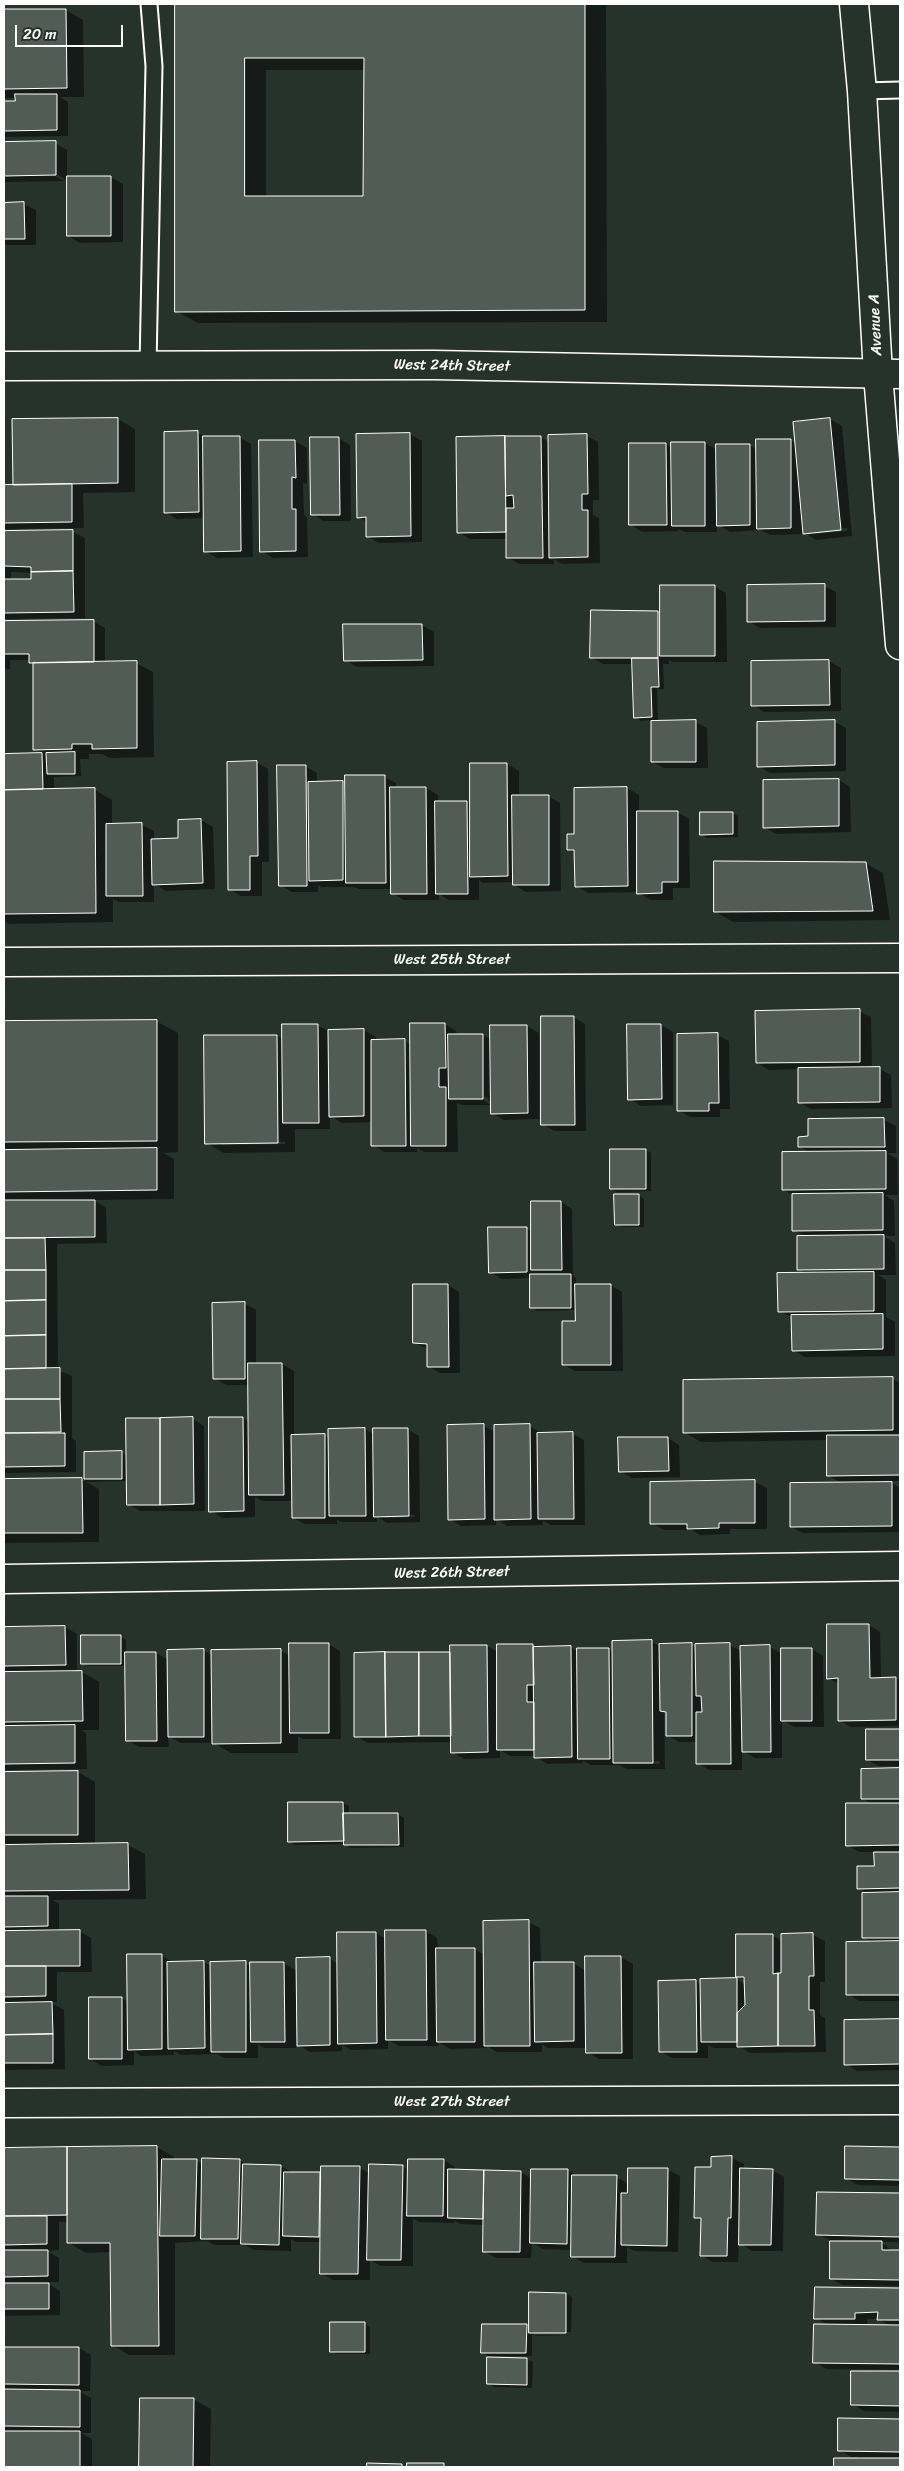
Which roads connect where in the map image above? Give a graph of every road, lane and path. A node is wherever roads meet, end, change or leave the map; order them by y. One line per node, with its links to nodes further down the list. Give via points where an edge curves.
1 (149, 4): 6 (lane, via 154,66)
2 (854, 4): 3 (street, Avenue A)
3 (862, 90): 4 (lane); 7 (street, Avenue A)
4 (900, 90)
5 (4, 366): 6 (street, West 24th Street)
6 (148, 366): 7 (street, West 24th Street, via 434,365)
7 (889, 374): 8 (street, Avenue A)
8 (900, 645)
9 (900, 958): 10 (street, West 25th Street)
10 (4, 962)
11 (900, 1566): 12 (street, West 26th Street)
12 (4, 1580)
13 (900, 2100): 14 (street, West 27th Street)
14 (4, 2104)

